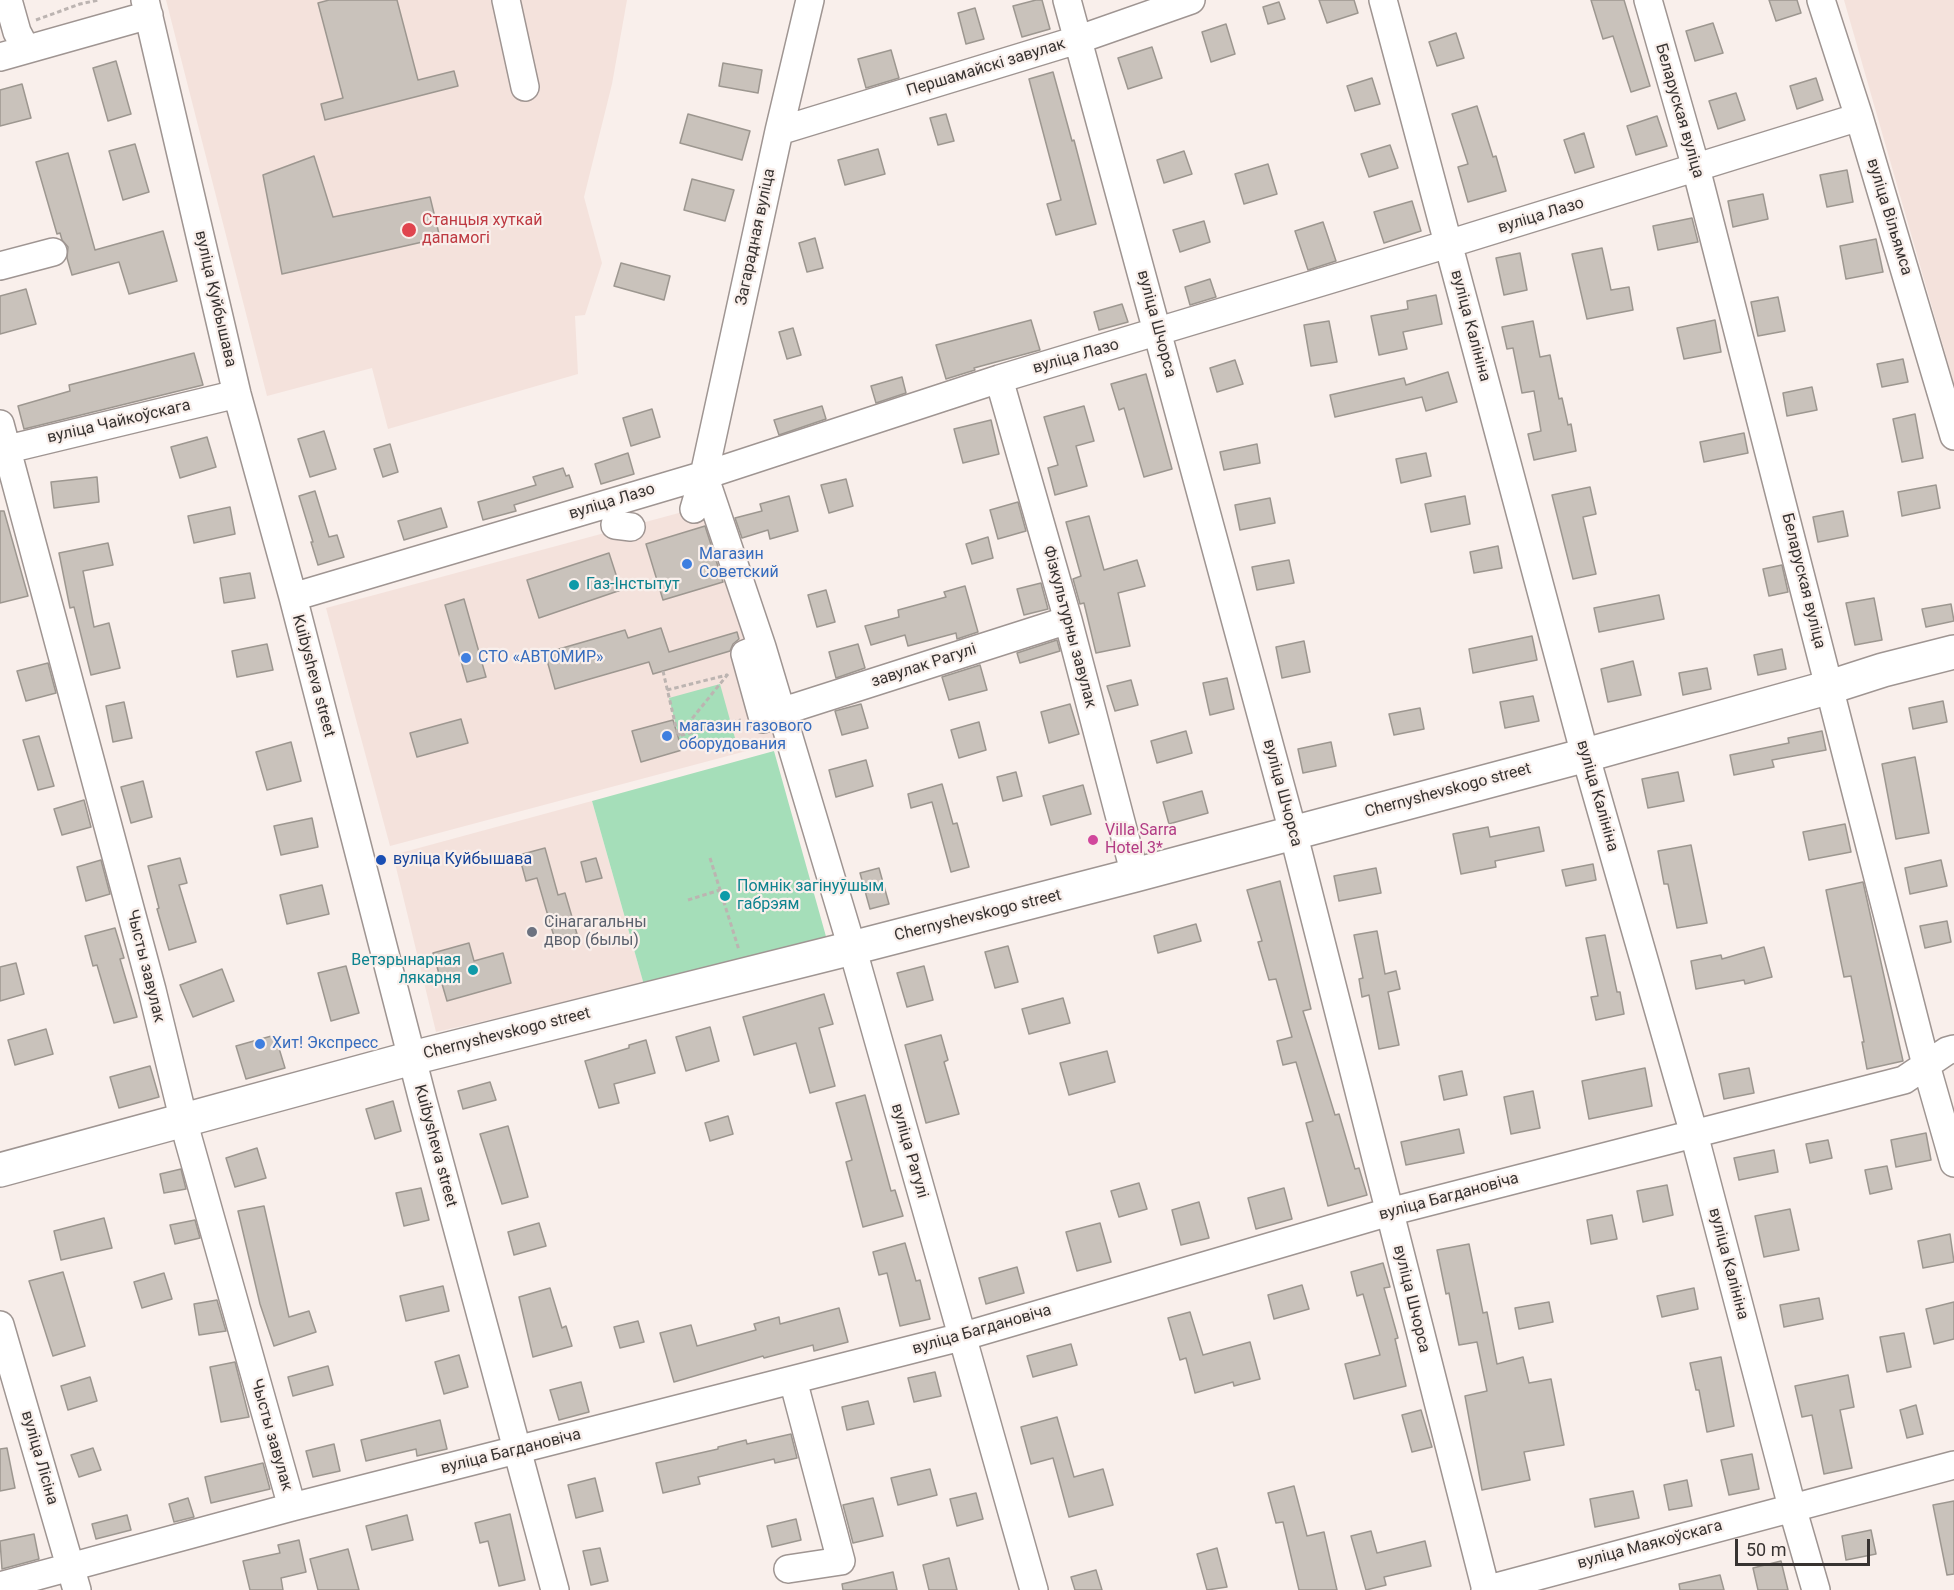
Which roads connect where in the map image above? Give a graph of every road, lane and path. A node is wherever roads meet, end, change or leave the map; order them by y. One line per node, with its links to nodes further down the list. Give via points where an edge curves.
1 (8, 0): 11 (street)
2 (99, 0): 11 (path, via 80,4)
3 (506, 0): 14 (street)
4 (810, 0): 16 (street, Загарадная вуліца)
5 (1067, 0): 12 (street, вуліца Шчорса)
6 (1191, 0): 12 (street, Першамайскі завулак)
7 (1383, 0): 18 (street, вуліца Калініна)
8 (1648, 0): 17 (street, Беларуская вуліца)
9 (1821, 0): 15 (street, вуліца Вільямса)
10 (147, 8): 11 (street); 23 (street, вуліца Куйбышава)
11 (21, 38): 13 (street)
12 (1077, 40): 16 (street, Першамайскі завулак); 21 (street, вуліца Шчорса)
13 (0, 57)
14 (525, 87)
15 (1859, 117): 17 (street, вуліца Лазо); 24 (street, вуліца Вільямса)
16 (779, 131): 26 (street, Загарадная вуліца)
17 (1696, 168): 18 (street, вуліца Лазо); 32 (street, Беларуская вуліца)
18 (1448, 244): 21 (street, вуліца Лазо); 37 (street, вуліца Калініна)
19 (53, 252): 20 (street)
20 (0, 266)
21 (1158, 332): 22 (street, вуліца Лазо); 38 (street, вуліца Шчорса)
22 (999, 379): 26 (street, вуліца Лазо); 28 (street, Фізкультурны завулак)
23 (237, 394): 25 (street, вуліца Чайкоўскага); 27 (street, вуліца Куйбышава)
24 (1954, 436)
25 (2, 441): 48 (street, Чысты завулак, via 152,990)
26 (703, 494): 27 (street, вуліца Лазо); 30 (street, вуліца Рагулі)
27 (292, 597): 46 (street, Kuibysheva street)
28 (1068, 620): 34 (street, завулак Рагулі); 40 (street, Фізкультурны завулак)
29 (1954, 652): 32 (main road, Chernyshevskogo street)
30 (746, 661): 33 (path); 34 (street, вуліца Рагулі); 36 (path)
31 (663, 671): 33 (path)
32 (1830, 687): 37 (main road, Chernyshevskogo street); 47 (street, Беларуская вуліца)
33 (667, 690): 36 (path)
34 (781, 713): 43 (street, вуліца Рагулі)
35 (741, 720): 36 (path)
36 (678, 736)
37 (1586, 755): 38 (main road, Chernyshevskogo street); 49 (street, вуліца Калініна)
38 (1293, 832): 40 (main road, Chernyshevskogo street); 52 (street, вуліца Шчорса)
39 (710, 858): 41 (path)
40 (1135, 875): 43 (main road, Chernyshevskogo street)
41 (720, 891): 42 (path); 44 (path)
42 (688, 900)
43 (852, 948): 46 (main road, Chernyshevskogo street); 54 (street, вуліца Рагулі)
44 (740, 951)
45 (1954, 1049): 47 (street, вуліца Багдановіча)
46 (412, 1058): 48 (main road, Chernyshevskogo street); 56 (street, Kuibysheva street)
47 (1926, 1065): 49 (street, вуліца Багдановіча, via 1904,1080); 50 (street, Беларуская вуліца)
48 (183, 1121): 51 (main road, Chernyshevskogo street); 58 (street, Чысты завулак)
49 (1694, 1134): 52 (street, вуліца Багдановіча); 59 (street, вуліца Калініна)
50 (1954, 1163)
51 (0, 1170)
52 (1389, 1212): 54 (street, вуліца Багдановіча); 65 (street, вуліца Шчорса)
53 (0, 1325): 61 (street, вуліца Лісіна)
54 (961, 1337): 55 (street, вуліца Багдановіча); 64 (street, вуліца Рагулі)
55 (793, 1380): 56 (street, вуліца Багдановіча); 60 (street, via 841,1561)
56 (517, 1450): 58 (street, вуліца Багдановіча); 63 (street, Kuibysheva street)
57 (1954, 1465): 59 (street, вуліца Маякоўскага)
58 (292, 1507): 61 (street, вуліца Багдановіча)
59 (1792, 1507): 65 (street, вуліца Маякоўскага); 66 (street, вуліца Калініна)
60 (788, 1569)
61 (74, 1579): 62 (street, вуліца Багдановіча)
62 (0, 1586)
63 (555, 1590)
64 (1034, 1590)
65 (1486, 1590)
66 (1816, 1590)

